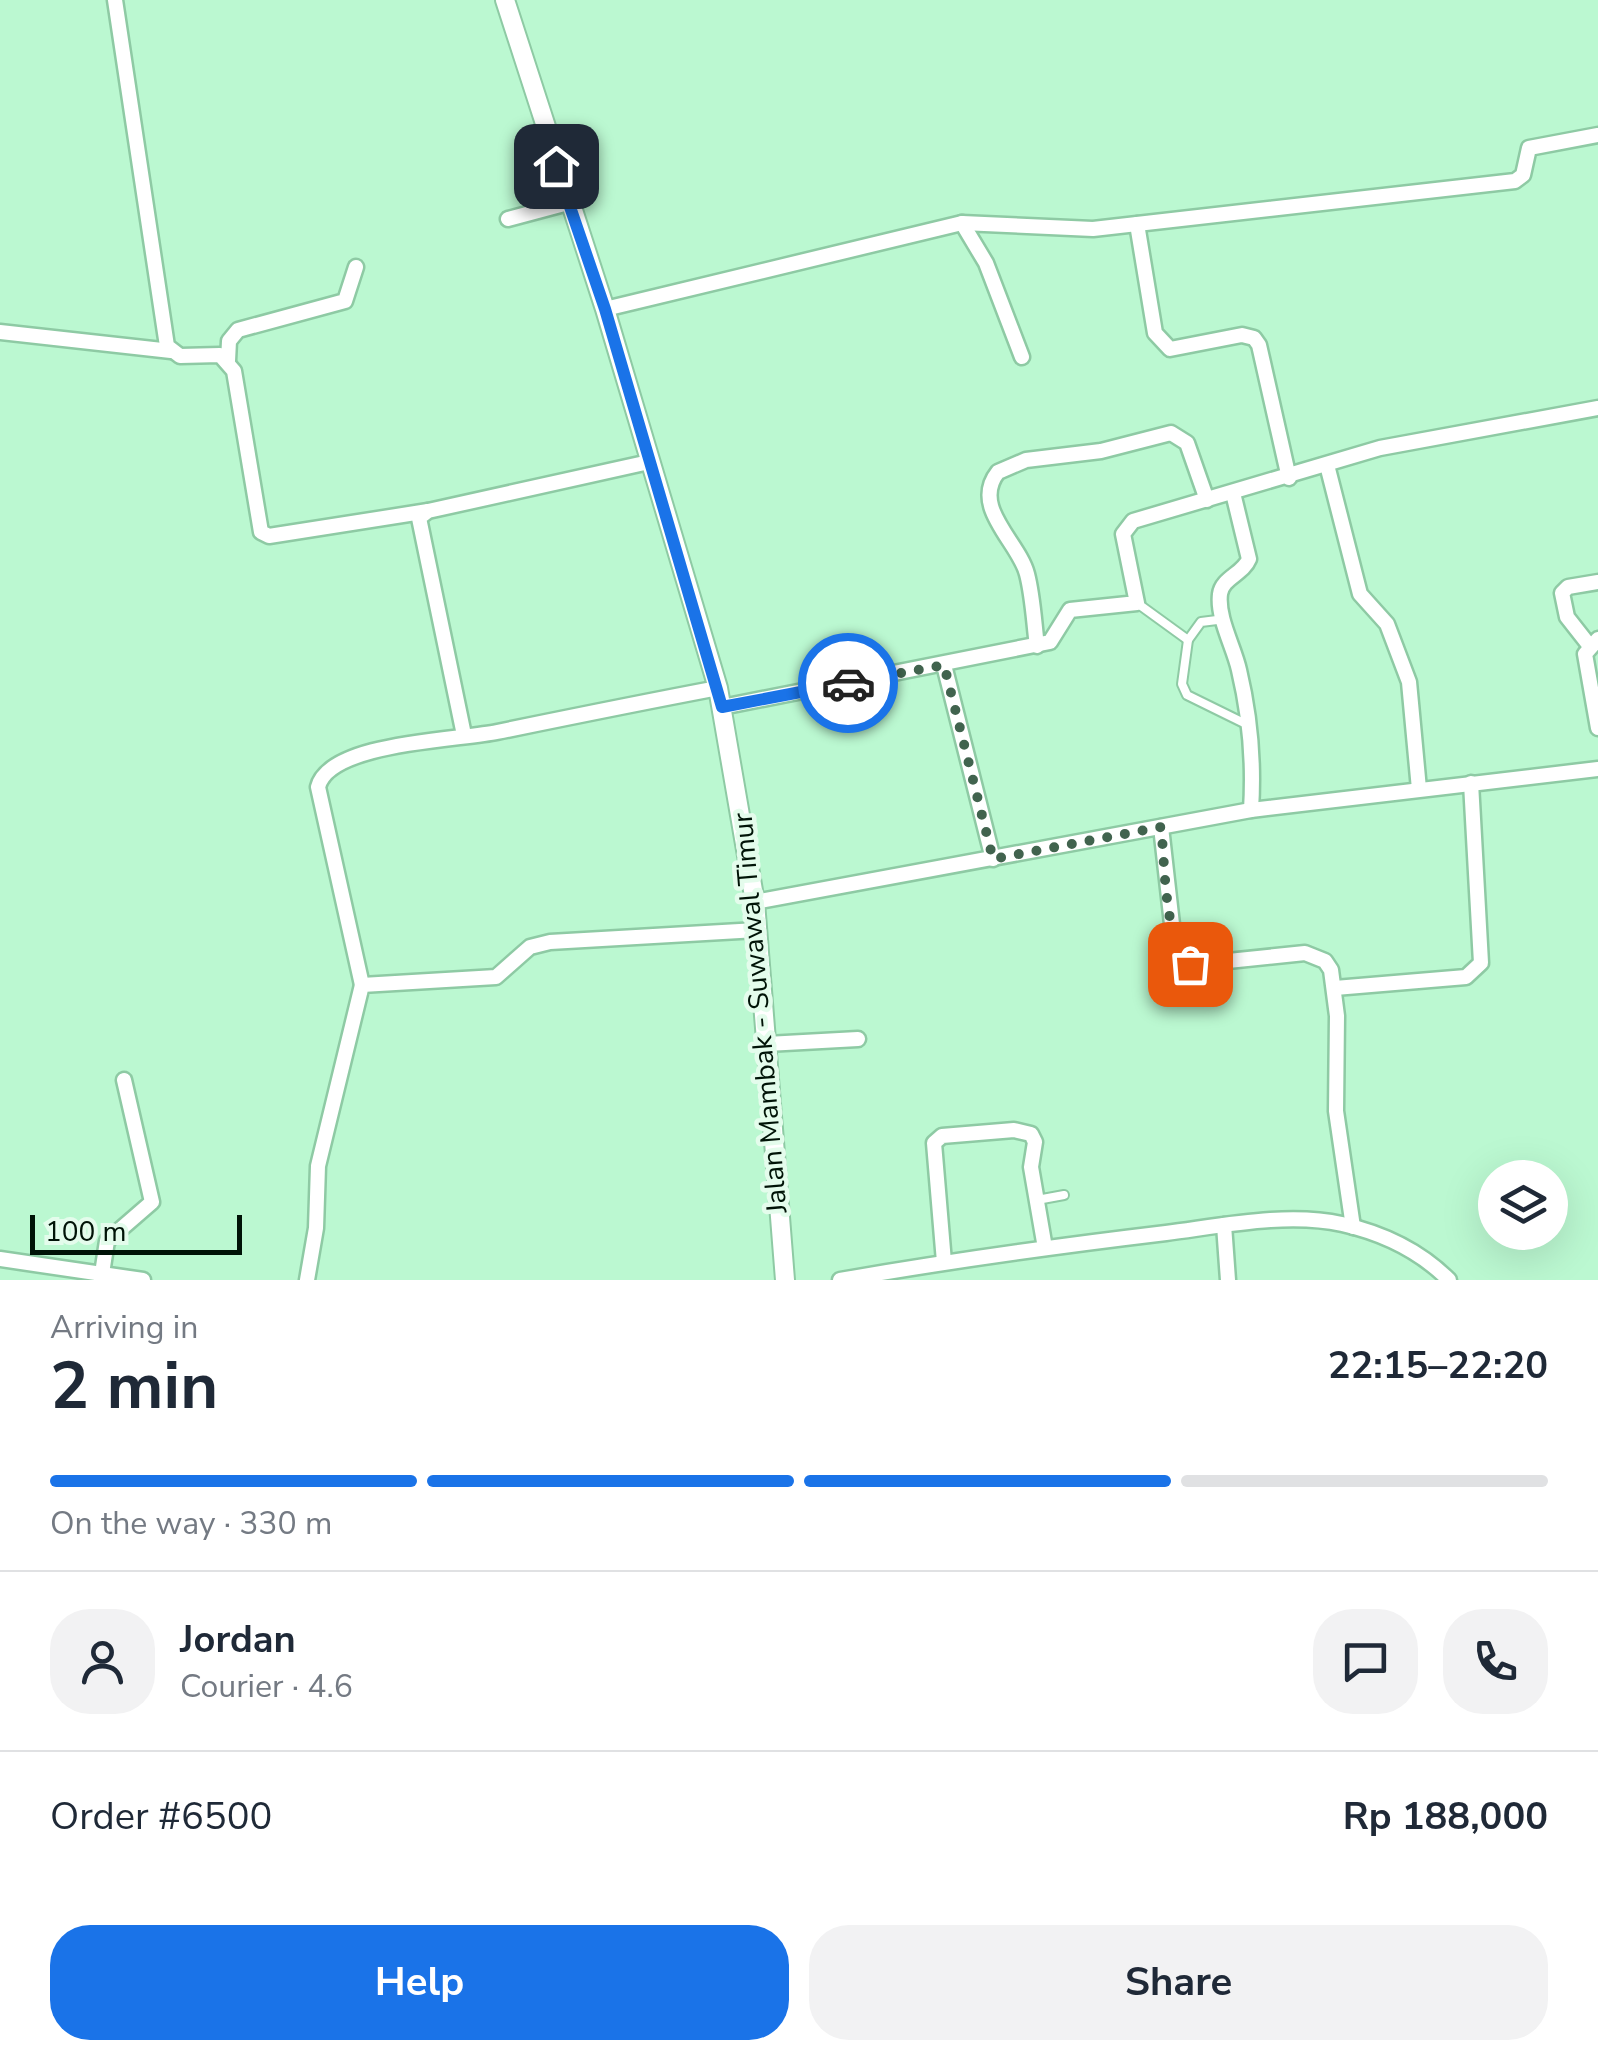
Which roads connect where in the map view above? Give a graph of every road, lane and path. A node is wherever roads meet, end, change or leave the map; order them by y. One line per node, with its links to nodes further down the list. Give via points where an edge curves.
1 (114, 0): 11 (street)
2 (505, 0): 4 (street, Jalan Mambak - Suwawal Timur)
3 (1598, 134): 7 (street, via 1529,148 1524,175 1515,181)
4 (568, 203): 5 (street); 9 (street, Jalan Mambak - Suwawal Timur)
5 (508, 220)
6 (962, 224): 7 (street, via 1062,230); 9 (street); 12 (street, via 986,263)
7 (1137, 224): 17 (street, via 1161,343 1170,348 1242,336 1259,346)
8 (356, 267): 13 (street, via 345,302 238,330 229,341)
9 (605, 309): 15 (street, Jalan Mambak - Suwawal Timur)
10 (0, 332): 11 (street)
11 (172, 351): 13 (street, via 220,355)
12 (1022, 357)
13 (228, 362): 20 (street, via 264,536)
14 (1598, 408): 16 (street, via 1380,448)
15 (649, 462): 20 (street); 28 (street, Jalan Mambak - Suwawal Timur)
16 (1327, 466): 17 (street); 34 (street, via 1360,594 1386,624 1409,682)
17 (1289, 478): 18 (street)
18 (1234, 493): 19 (street); 23 (street, via 1248,559 1221,588)
19 (1207, 500): 22 (street, via 1128,524 1124,534); 26 (street, via 1187,443 1171,433 1102,452 1026,460 998,472 991,486 994,513 1028,574)
20 (428, 510): 31 (street, via 417,521)
21 (1598, 582): 25 (street, via 1562,593 1566,617)
22 (1137, 603): 24 (lane); 26 (street, via 1070,610 1055,639)
23 (1225, 619): 24 (lane, via 1201,622); 29 (street)
24 (1188, 640): 29 (lane, via 1182,684 1187,695)
25 (1593, 642): 30 (street, via 1585,654)
26 (1037, 646): 27 (street)
27 (944, 665): 28 (street); 37 (street)
28 (720, 698): 31 (street); 38 (street, Jalan Mambak - Suwawal Timur)
29 (1248, 725): 35 (street)
30 (1598, 728)
31 (464, 735): 40 (street, via 360,758 336,766 318,783)
32 (1598, 769): 33 (street)
33 (1470, 784): 34 (street); 41 (street, via 1481,962 1476,972)
34 (1419, 789): 35 (street)
35 (1251, 810): 36 (street)
36 (1161, 827): 37 (street); 41 (street, via 1173,934 1183,959 1199,964 1305,953 1325,961)
37 (993, 859): 38 (street)
38 (756, 902): 39 (street, Jalan Mambak - Suwawal Timur)
39 (757, 930): 40 (street, via 550,942 530,947 496,977); 43 (street, Jalan Mambak - Suwawal Timur)
40 (362, 985): 54 (street, via 318,1166)
41 (1335, 988): 48 (street, via 1336,1111)
42 (858, 1039): 43 (street)
43 (767, 1044): 55 (street, Jalan Mambak - Suwawal Timur)
44 (124, 1080): 52 (street, via 152,1202 107,1241)
45 (1064, 1195): 46 (lane)
46 (1037, 1200): 49 (street); 51 (street, via 1031,1134 938,1138 935,1181)
47 (1224, 1226): 48 (street, via 1309,1221); 49 (street); 57 (street)
48 (1353, 1228): 58 (street, via 1417,1253)
49 (1044, 1248): 51 (street)
50 (0, 1259): 52 (street)
51 (944, 1262): 56 (street)
52 (101, 1277): 53 (street)
53 (143, 1280)
54 (307, 1280)
55 (785, 1280)
56 (840, 1280)
57 (1228, 1280)
58 (1449, 1280)

